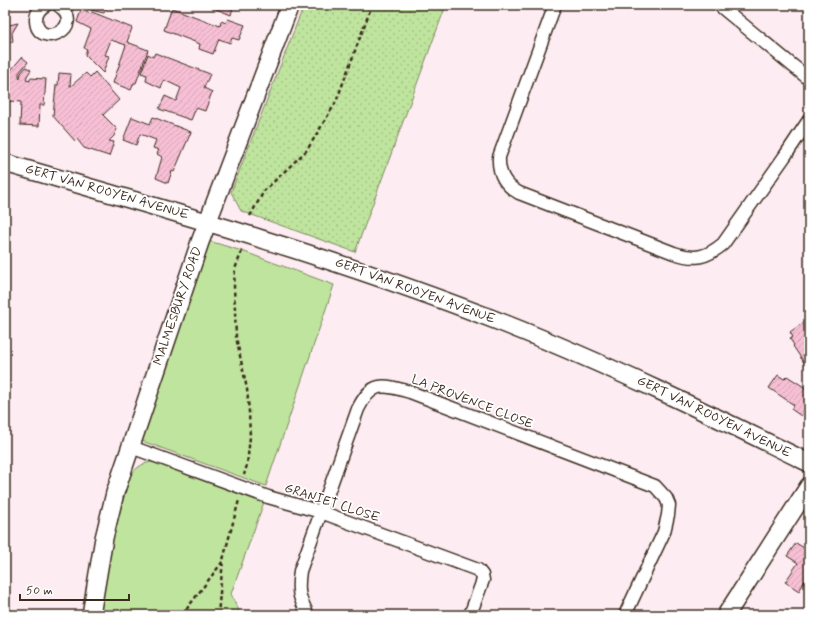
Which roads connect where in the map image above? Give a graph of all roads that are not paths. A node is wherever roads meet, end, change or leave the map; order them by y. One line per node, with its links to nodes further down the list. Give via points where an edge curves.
1 (46, 5): 2 (street, via 38,13 37,25 45,34 51,35 62,31 66,26 66,14)
2 (58, 5)
3 (290, 5): 9 (street, MALMESBURY ROAD)
4 (555, 5): 7 (street, via 499,157 504,180 520,193 674,253 698,257 714,251 723,244)
5 (720, 5): 6 (street)
6 (809, 79)
7 (809, 120)
8 (5, 163): 9 (street, GERT VAN ROOYEN AVENUE)
9 (207, 222): 10 (street, MALMESBURY ROAD); 11 (street, GERT VAN ROOYEN AVENUE, via 376,276 502,323 638,380)
10 (130, 447): 13 (street, GRANIET CLOSE, via 268,497); 14 (street, MALMESBURY ROAD, via 115,492)
11 (809, 463)
12 (809, 486): 18 (street)
13 (321, 512): 15 (street, LA PROVENCE CLOSE, via 300,571 300,599); 16 (street, GRANIET CLOSE, via 478,570 483,580); 17 (street, LA PROVENCE CLOSE, via 363,400 375,388 381,386 391,386 410,392 655,486 666,498 668,515 664,532)
14 (90, 615)
15 (308, 615)
16 (470, 615)
17 (625, 615)
18 (726, 615)

